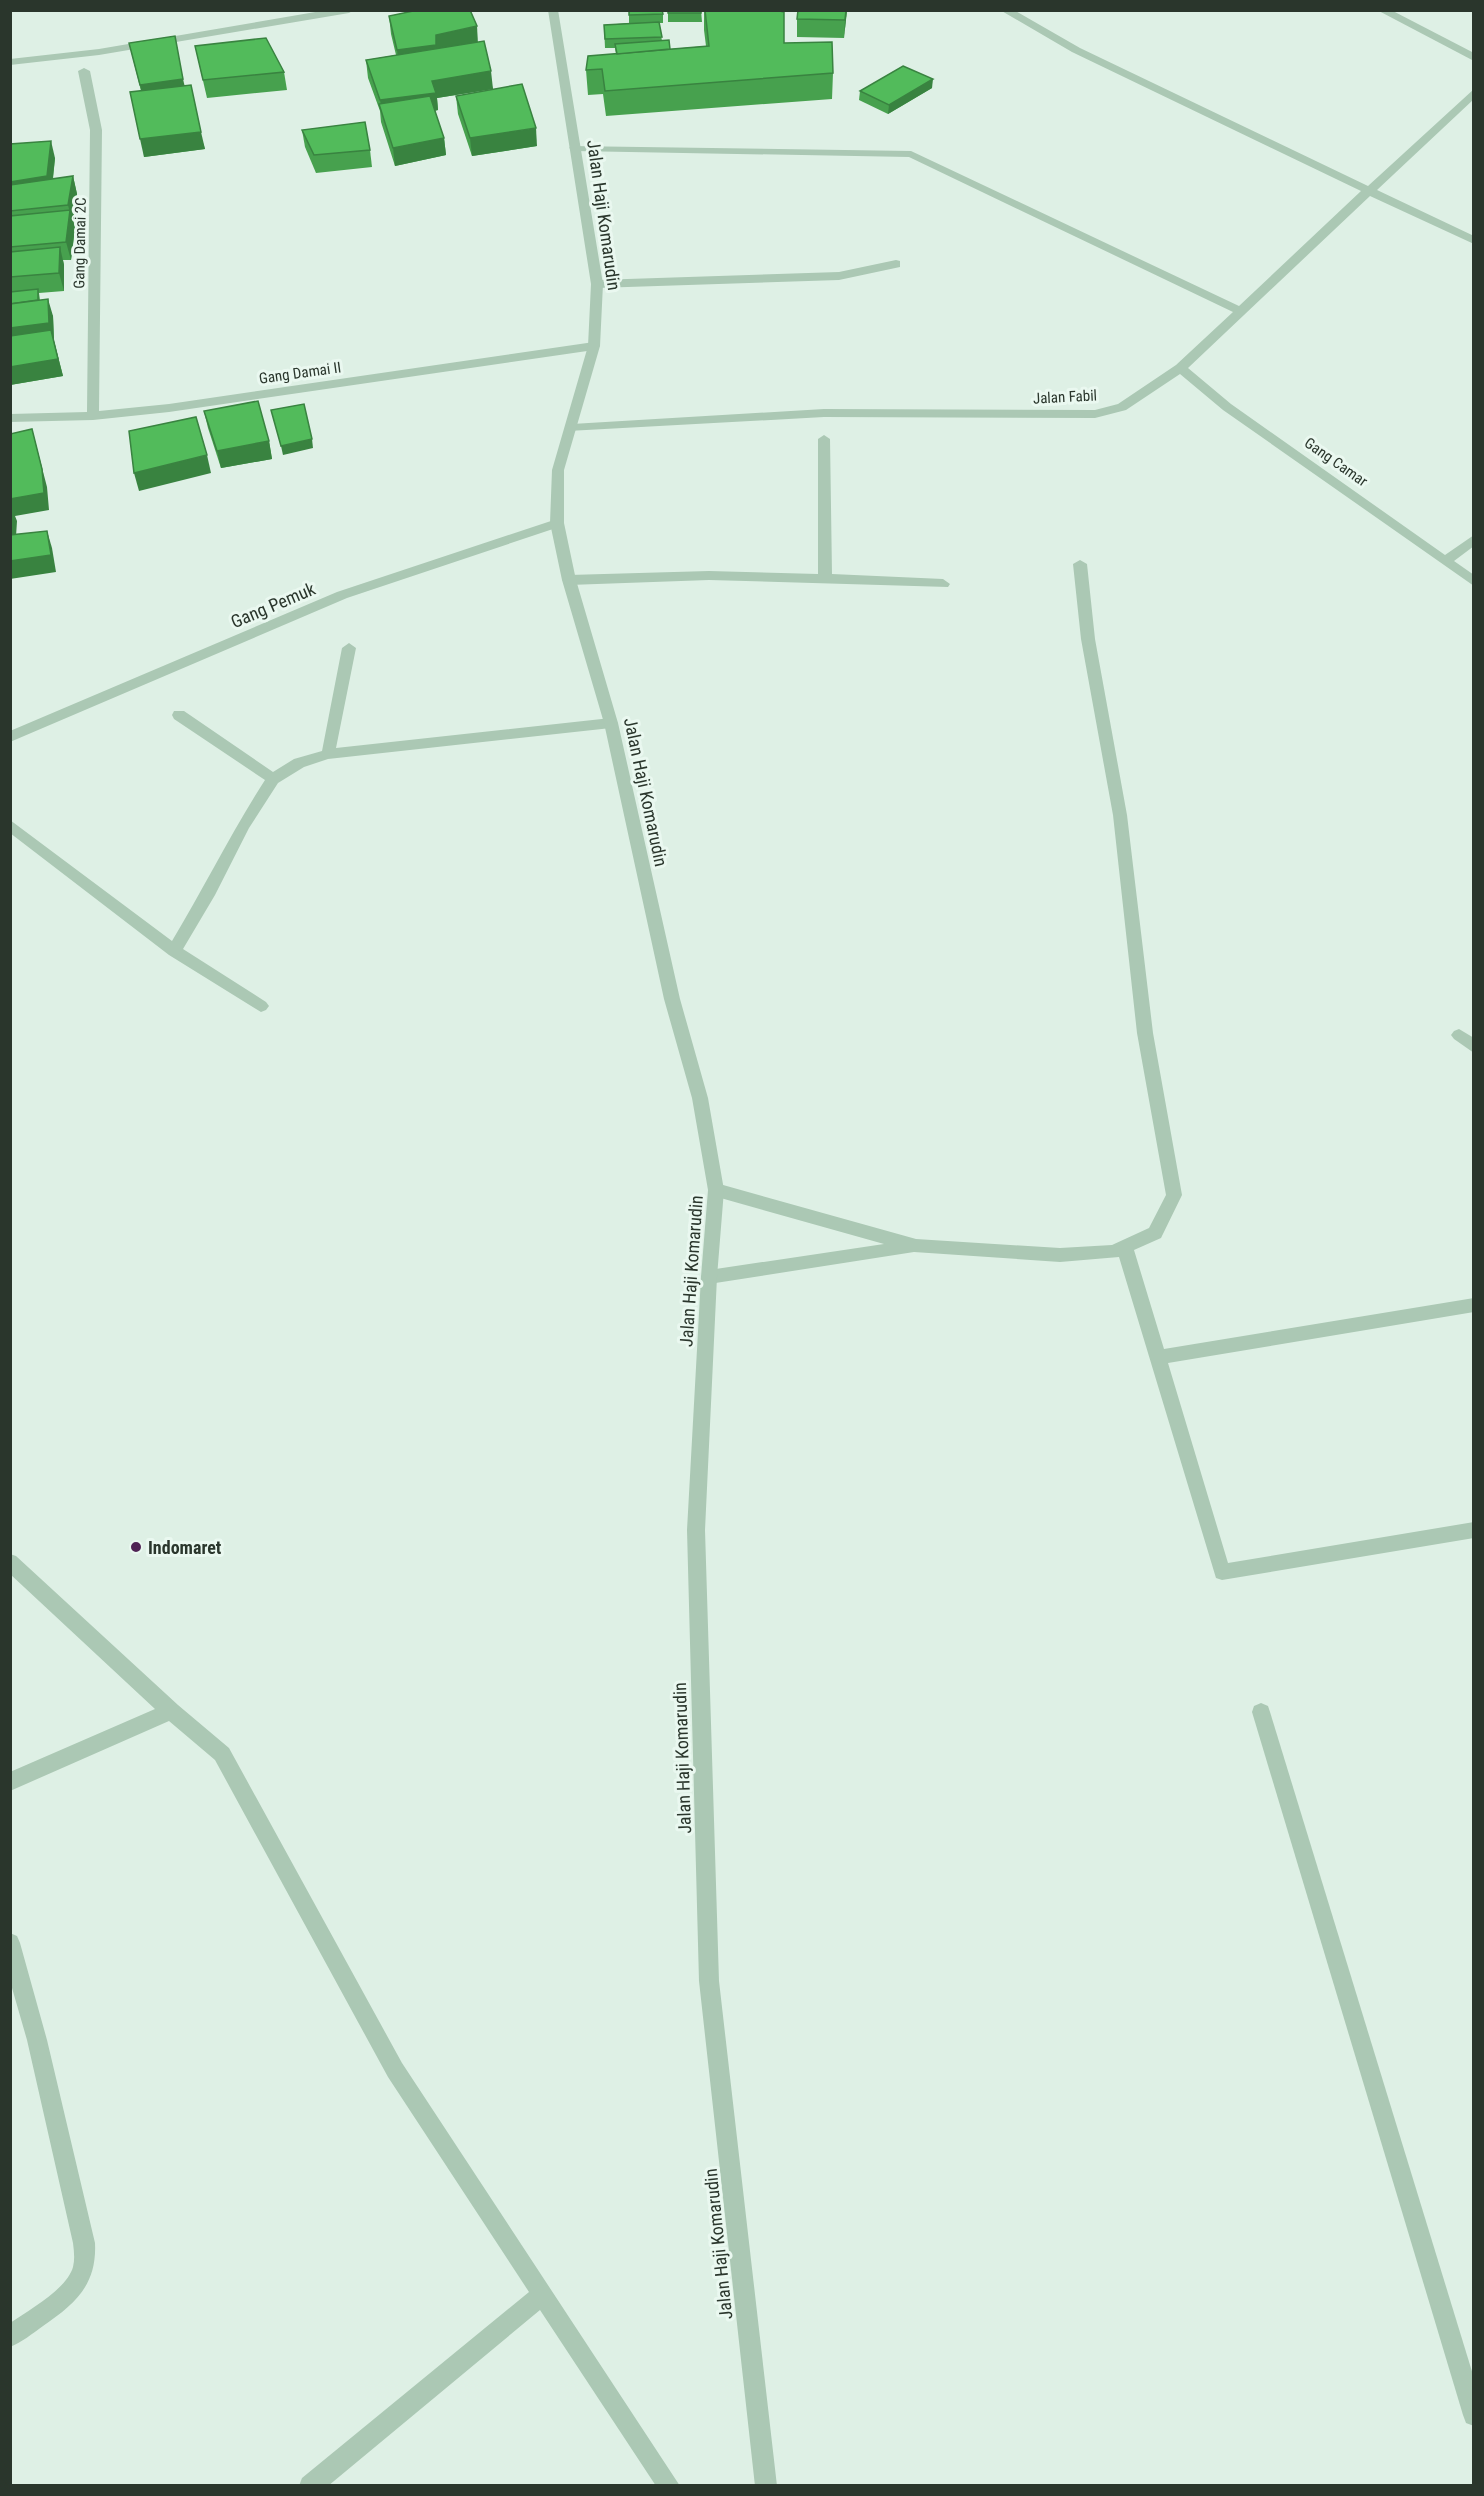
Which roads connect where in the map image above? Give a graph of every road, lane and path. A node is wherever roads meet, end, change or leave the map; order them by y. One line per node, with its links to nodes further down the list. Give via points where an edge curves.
1 (349, 10): 6 (street, via 99,52)
2 (553, 10): 9 (street, Jalan Haji Komarudin)
3 (1005, 10): 10 (street, via 1076,50)
4 (1382, 10): 5 (street)
5 (1473, 58)
6 (10, 62)
7 (84, 71): 17 (street, Gang Damai 2C, via 96,130)
8 (1473, 92): 10 (street, Jalan Fabil)
9 (575, 148): 13 (street, Jalan Haji Komarudin); 14 (street, via 911,154)
10 (1371, 190): 11 (street); 14 (street, Jalan Fabil)
11 (1473, 241)
12 (896, 264): 13 (street, via 839,276)
13 (597, 284): 15 (street, Jalan Haji Komarudin)
14 (1241, 311): 16 (street, Jalan Fabil)
15 (594, 346): 17 (street, Gang Damai II); 19 (street, Jalan Haji Komarudin)
16 (1180, 368): 19 (street, Jalan Fabil, via 1122,407 1095,414 824,413); 23 (street, Gang Camar, via 1227,407)
17 (93, 416): 18 (street, Gang Damai II)
18 (10, 418)
19 (572, 428): 21 (street, Jalan Haji Komarudin, via 558,470)
20 (824, 439): 25 (street)
21 (557, 523): 26 (street, Jalan Haji Komarudin); 32 (street, Gang Pemuk, via 342,595)
22 (1473, 539): 23 (street)
23 (1445, 561): 27 (street, Gang Camar)
24 (1080, 564): 42 (street, via 1088,639 1120,815 1145,1033 1174,1195 1155,1233)
25 (825, 577): 26 (street); 28 (street)
26 (569, 580): 31 (street, Jalan Haji Komarudin)
27 (1473, 582)
28 (943, 584)
29 (349, 648): 33 (street)
30 (179, 715): 34 (street)
31 (611, 723): 33 (street); 40 (street, Jalan Haji Komarudin, via 672,999 700,1098)
32 (10, 737)
33 (328, 754): 34 (street, via 299,763)
34 (273, 779): 36 (street)
35 (10, 825): 36 (street)
36 (174, 951): 37 (street)
37 (261, 1006)
38 (1459, 1035): 39 (street)
39 (1473, 1047)
40 (716, 1190): 41 (street); 43 (street, Jalan Haji Komarudin)
41 (916, 1246): 42 (street, via 1060,1255); 43 (street)
42 (1125, 1248): 45 (street)
43 (709, 1277): 57 (street, Jalan Haji Komarudin, via 696,1530 709,1981)
44 (1473, 1305): 45 (street)
45 (1158, 1357): 46 (street, via 1222,1572)
46 (1473, 1530)
47 (10, 1562): 48 (street)
48 (171, 1711): 50 (street); 52 (street, via 222,1754 395,2070)
49 (1261, 1712): 54 (street)
50 (10, 1782)
51 (10, 1943): 53 (street, via 84,2243 84,2268 77,2284)
52 (543, 2294): 55 (street); 56 (street)
53 (10, 2336)
54 (1473, 2415)
55 (310, 2486)
56 (669, 2486)
57 (766, 2486)

